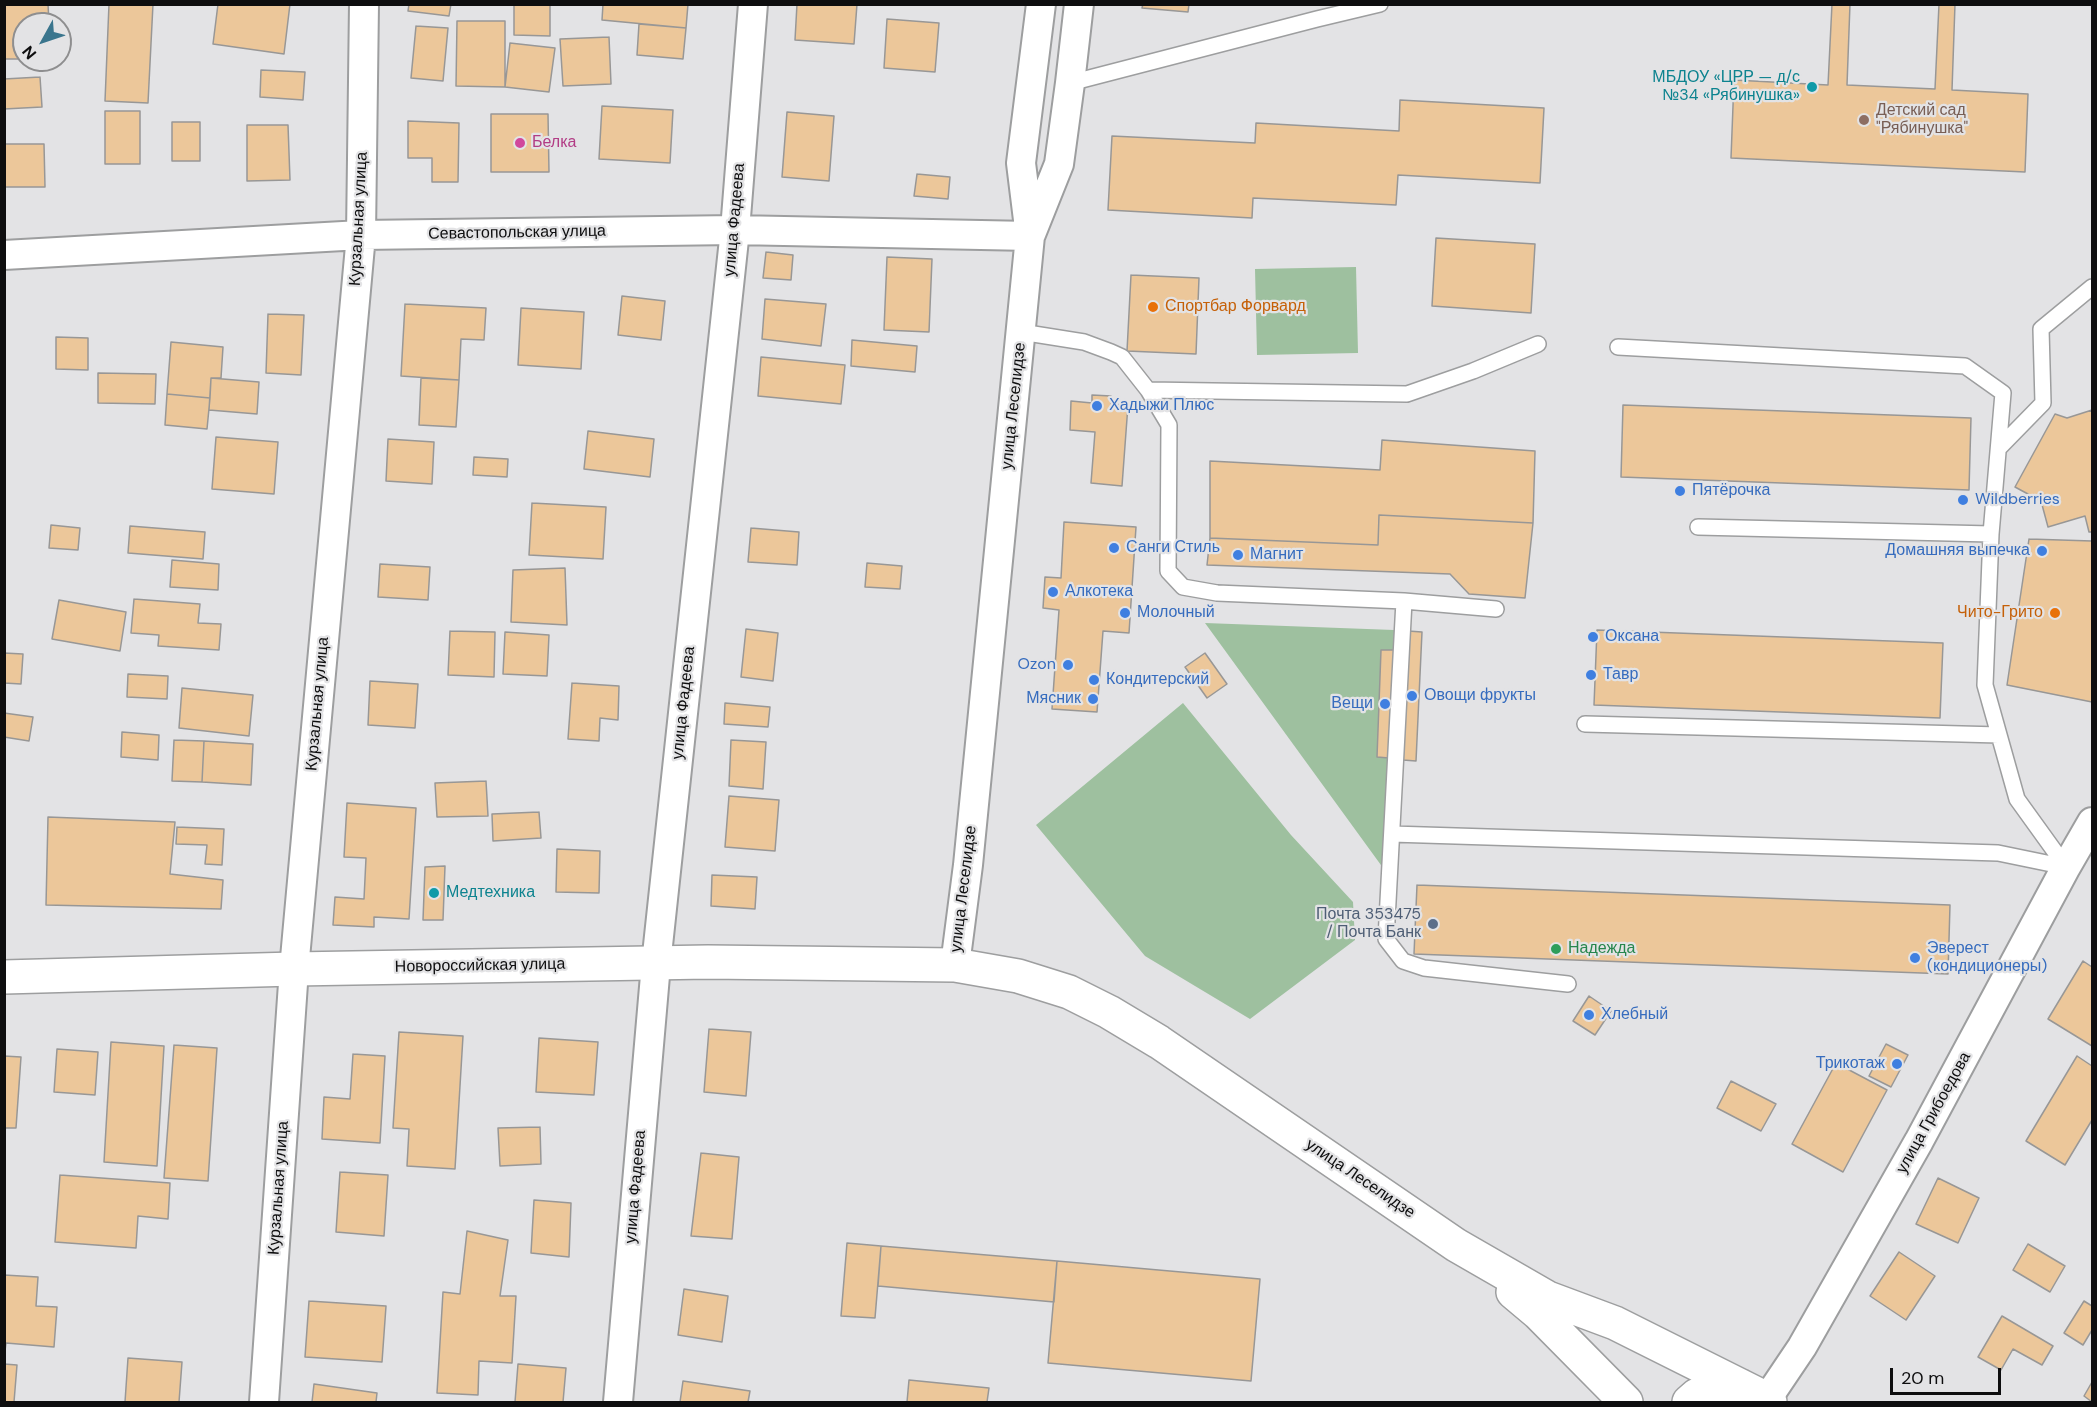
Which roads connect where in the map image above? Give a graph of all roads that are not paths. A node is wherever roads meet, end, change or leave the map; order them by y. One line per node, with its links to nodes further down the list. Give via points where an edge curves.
1 (364, 4): 8 (street, Курзальная улица)
2 (753, 4): 7 (street, улица Фадеева)
3 (1041, 4): 9 (street, улица Леселидзе, via 1021,163)
4 (1079, 4): 6 (street, улица Леселидзе)
5 (1380, 4): 6 (lane)
6 (1070, 84): 9 (street, улица Леселидзе, via 1059,164)
7 (735, 230): 8 (street, Севастопольская улица); 9 (street, Севастопольская улица); 26 (street, улица Фадеева)
8 (361, 235): 10 (street, Севастопольская улица); 28 (street, Курзальная улица)
9 (1030, 236): 12 (street, улица Леселидзе)
10 (4, 255)
11 (2092, 286): 16 (lane, via 2042,329 2043,403)
12 (1021, 332): 15 (lane, via 1084,342 1122,357); 27 (street, улица Леселидзе)
13 (1538, 344): 15 (lane, via 1407,394)
14 (1618, 347): 16 (lane, via 1965,366 2003,393)
15 (1148, 390): 19 (lane, via 1169,425 1168,571 1183,587 1217,593)
16 (1999, 448): 18 (lane)
17 (1698, 527): 18 (lane)
18 (1991, 534): 22 (lane, via 1985,685)
19 (1404, 601): 20 (lane); 24 (lane)
20 (1496, 609)
21 (1585, 724): 22 (lane)
22 (2000, 735): 25 (lane, via 2017,799)
23 (2092, 822): 25 (street, улица Грибоедова)
24 (1392, 834): 25 (lane, via 1998,853); 30 (lane, via 1386,939 1403,961 1424,968)
25 (2066, 867): 32 (street, улица Грибоедова, via 1919,1141 1802,1347)
26 (656, 964): 27 (street, Новороссийская улица); 28 (street, Новороссийская улица); 34 (street, улица Фадеева)
27 (955, 965): 31 (street, улица Леселидзе, via 1018,976 1069,992 1109,1012)
28 (294, 969): 29 (street, Новороссийская улица); 33 (street, Курзальная улица)
29 (4, 977)
30 (1568, 984)
31 (1456, 1245): 32 (street, улица Леселидзе, via 1548,1298 1615,1323); 35 (street, улица Леселидзе, via 1538,1313)
32 (1759, 1396): 36 (street, via 1720,1386)
33 (264, 1402)
34 (618, 1402)
35 (1626, 1402)
36 (1689, 1402)

